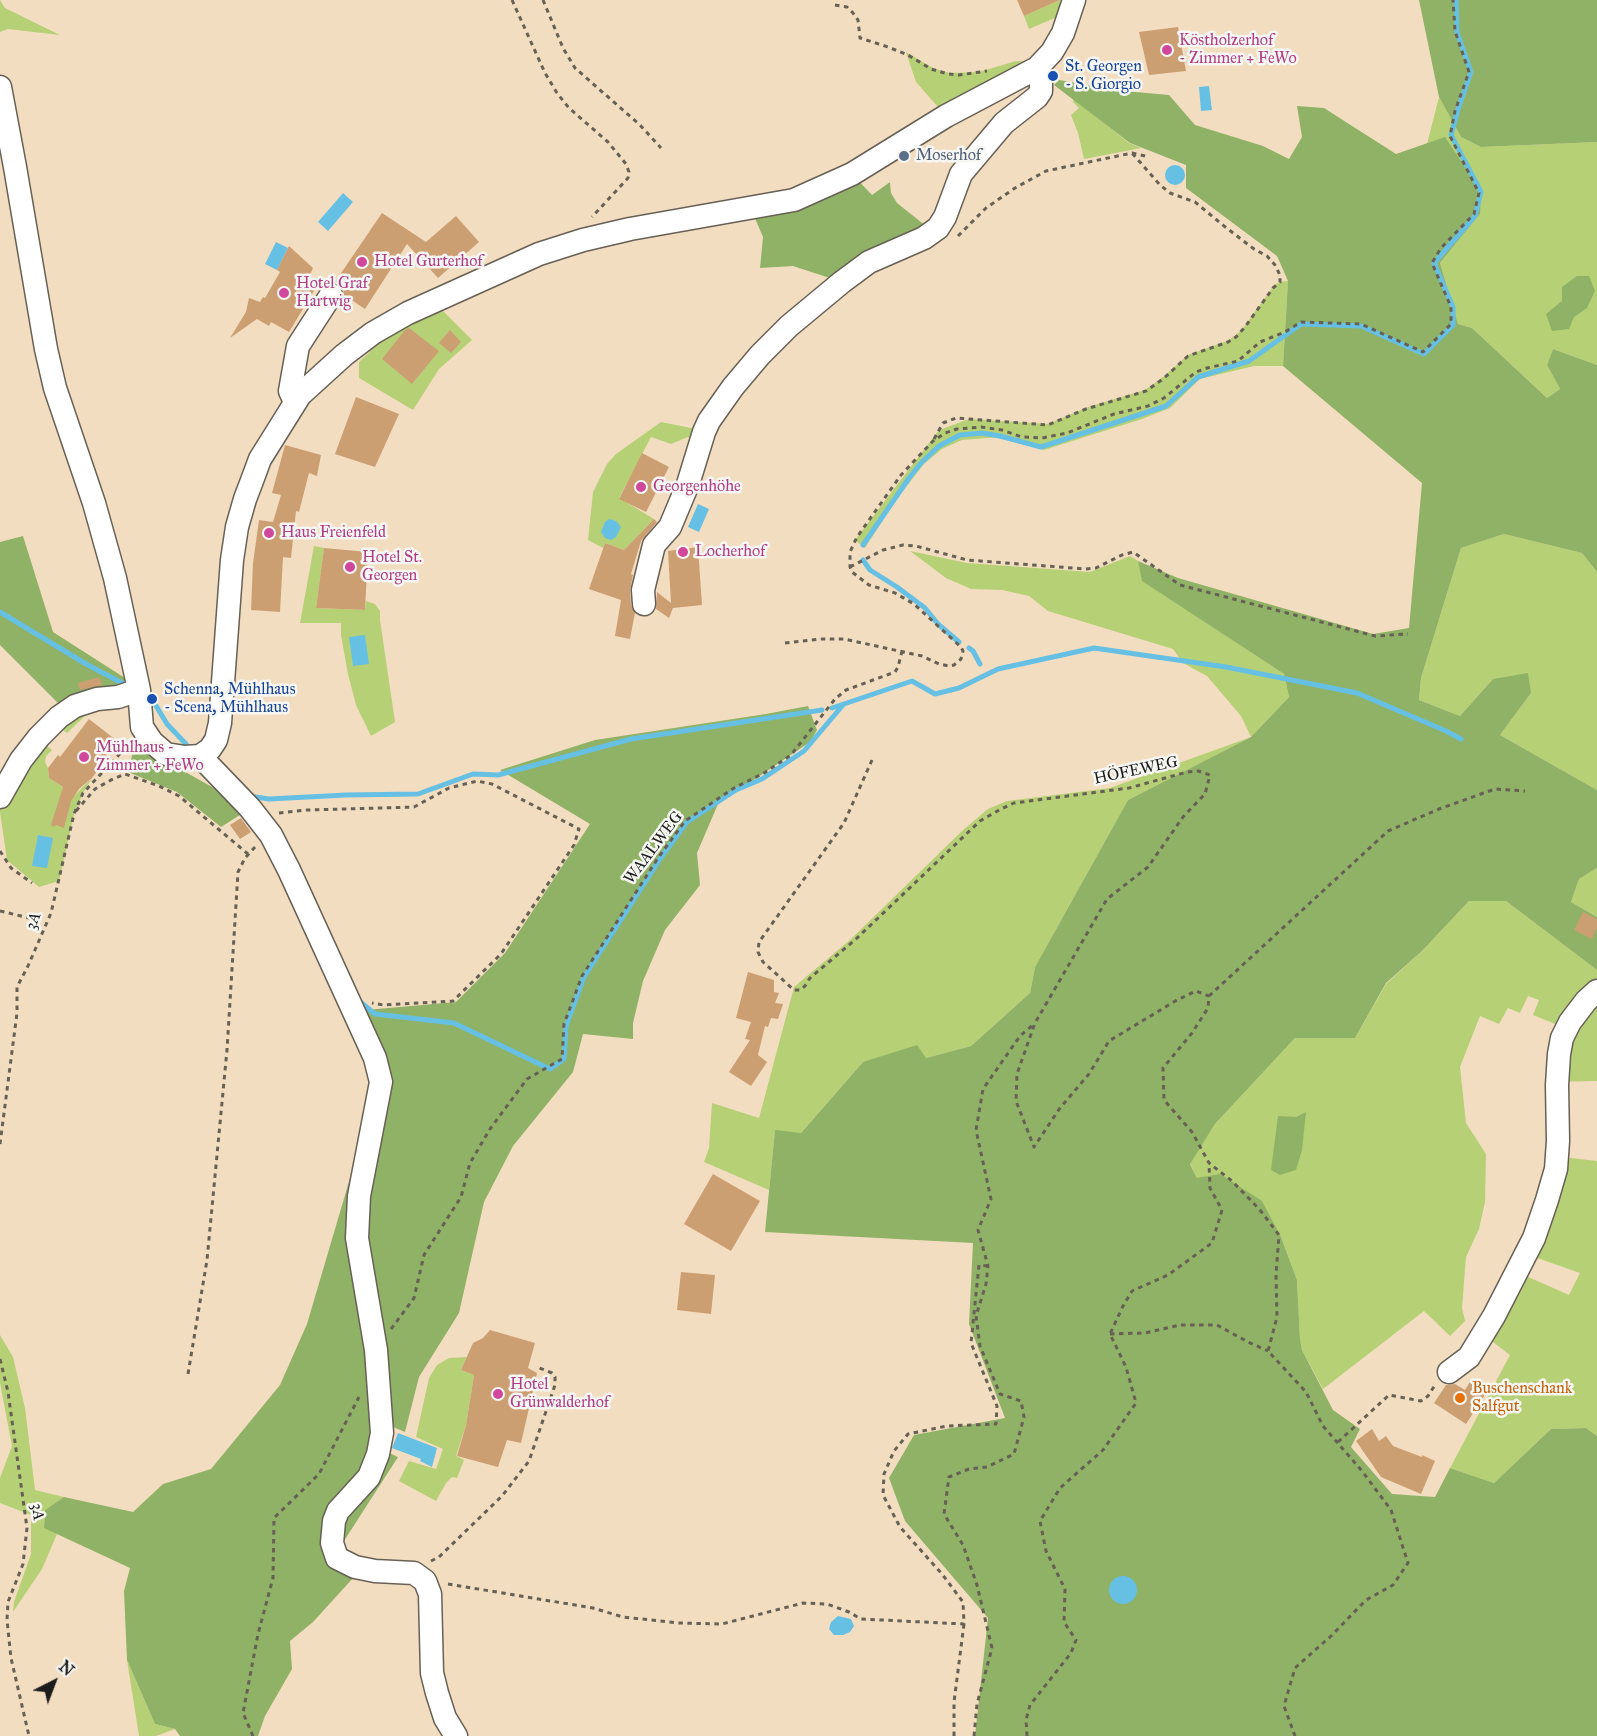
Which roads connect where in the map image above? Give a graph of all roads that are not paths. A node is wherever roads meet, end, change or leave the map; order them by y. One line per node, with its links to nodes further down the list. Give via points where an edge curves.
1 (1074, 0): 2 (street, via 1063,33)
2 (1037, 68): 5 (street, via 946,116 852,174 794,200 584,240 487,277 373,333); 6 (street, via 1041,91 1004,123 961,174 938,228 869,262 842,282 789,326 733,387 709,421 670,527 654,544 643,590)
3 (0, 87): 7 (street, via 46,349 115,578)
4 (331, 295): 5 (street, via 298,346 290,391)
5 (295, 402): 8 (street, via 260,459 244,499 232,560 220,723 216,740)
6 (644, 604)
7 (139, 690): 8 (street, via 142,728 152,742 166,754); 9 (street, via 75,706 59,717 21,760)
8 (200, 756): 12 (street, via 271,835 375,1058 381,1082 359,1196 357,1238 376,1350 382,1433 369,1477 338,1511 332,1543 338,1558 356,1567 424,1573 430,1594 432,1673 445,1718)
9 (0, 797)
10 (1597, 992): 11 (street, via 1570,1022 1562,1038 1556,1169 1534,1238 1468,1357)
11 (1449, 1371)
12 (456, 1736)

